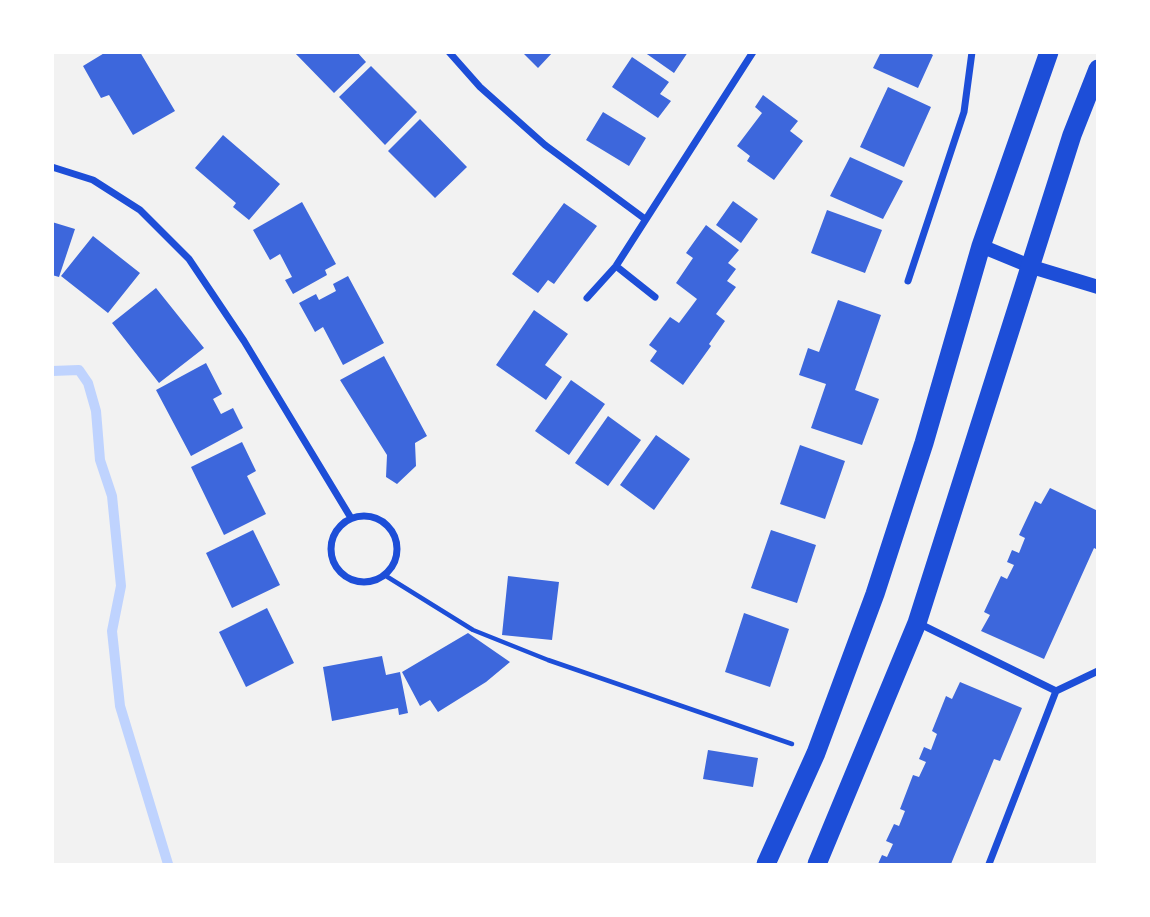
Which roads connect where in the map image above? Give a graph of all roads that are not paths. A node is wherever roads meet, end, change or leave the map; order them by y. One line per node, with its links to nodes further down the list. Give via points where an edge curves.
1 (449, 52): 7 (street, via 480,87 545,145)
2 (753, 52): 7 (street)
3 (972, 52): 11 (street, via 964,112)
4 (1049, 52): 8 (highway)
5 (1097, 69): 10 (highway)
6 (52, 167): 15 (street, via 93,180 140,210 189,259)
7 (645, 219): 9 (street)
8 (981, 246): 10 (main road); 19 (highway, via 887,556 816,753)
9 (615, 266): 13 (street); 14 (street)
10 (1032, 267): 12 (main road); 16 (highway)
11 (908, 281)
12 (1097, 287)
13 (655, 297)
14 (587, 298)
15 (351, 518): 15 (street, via 338,528 331,547 336,568 350,580 369,583 386,576 397,561 396,535 381,519)
16 (917, 623): 18 (street); 20 (highway)
17 (1097, 671): 18 (street)
18 (1056, 691): 21 (street)
19 (766, 864)
20 (817, 864)
21 (989, 864)

